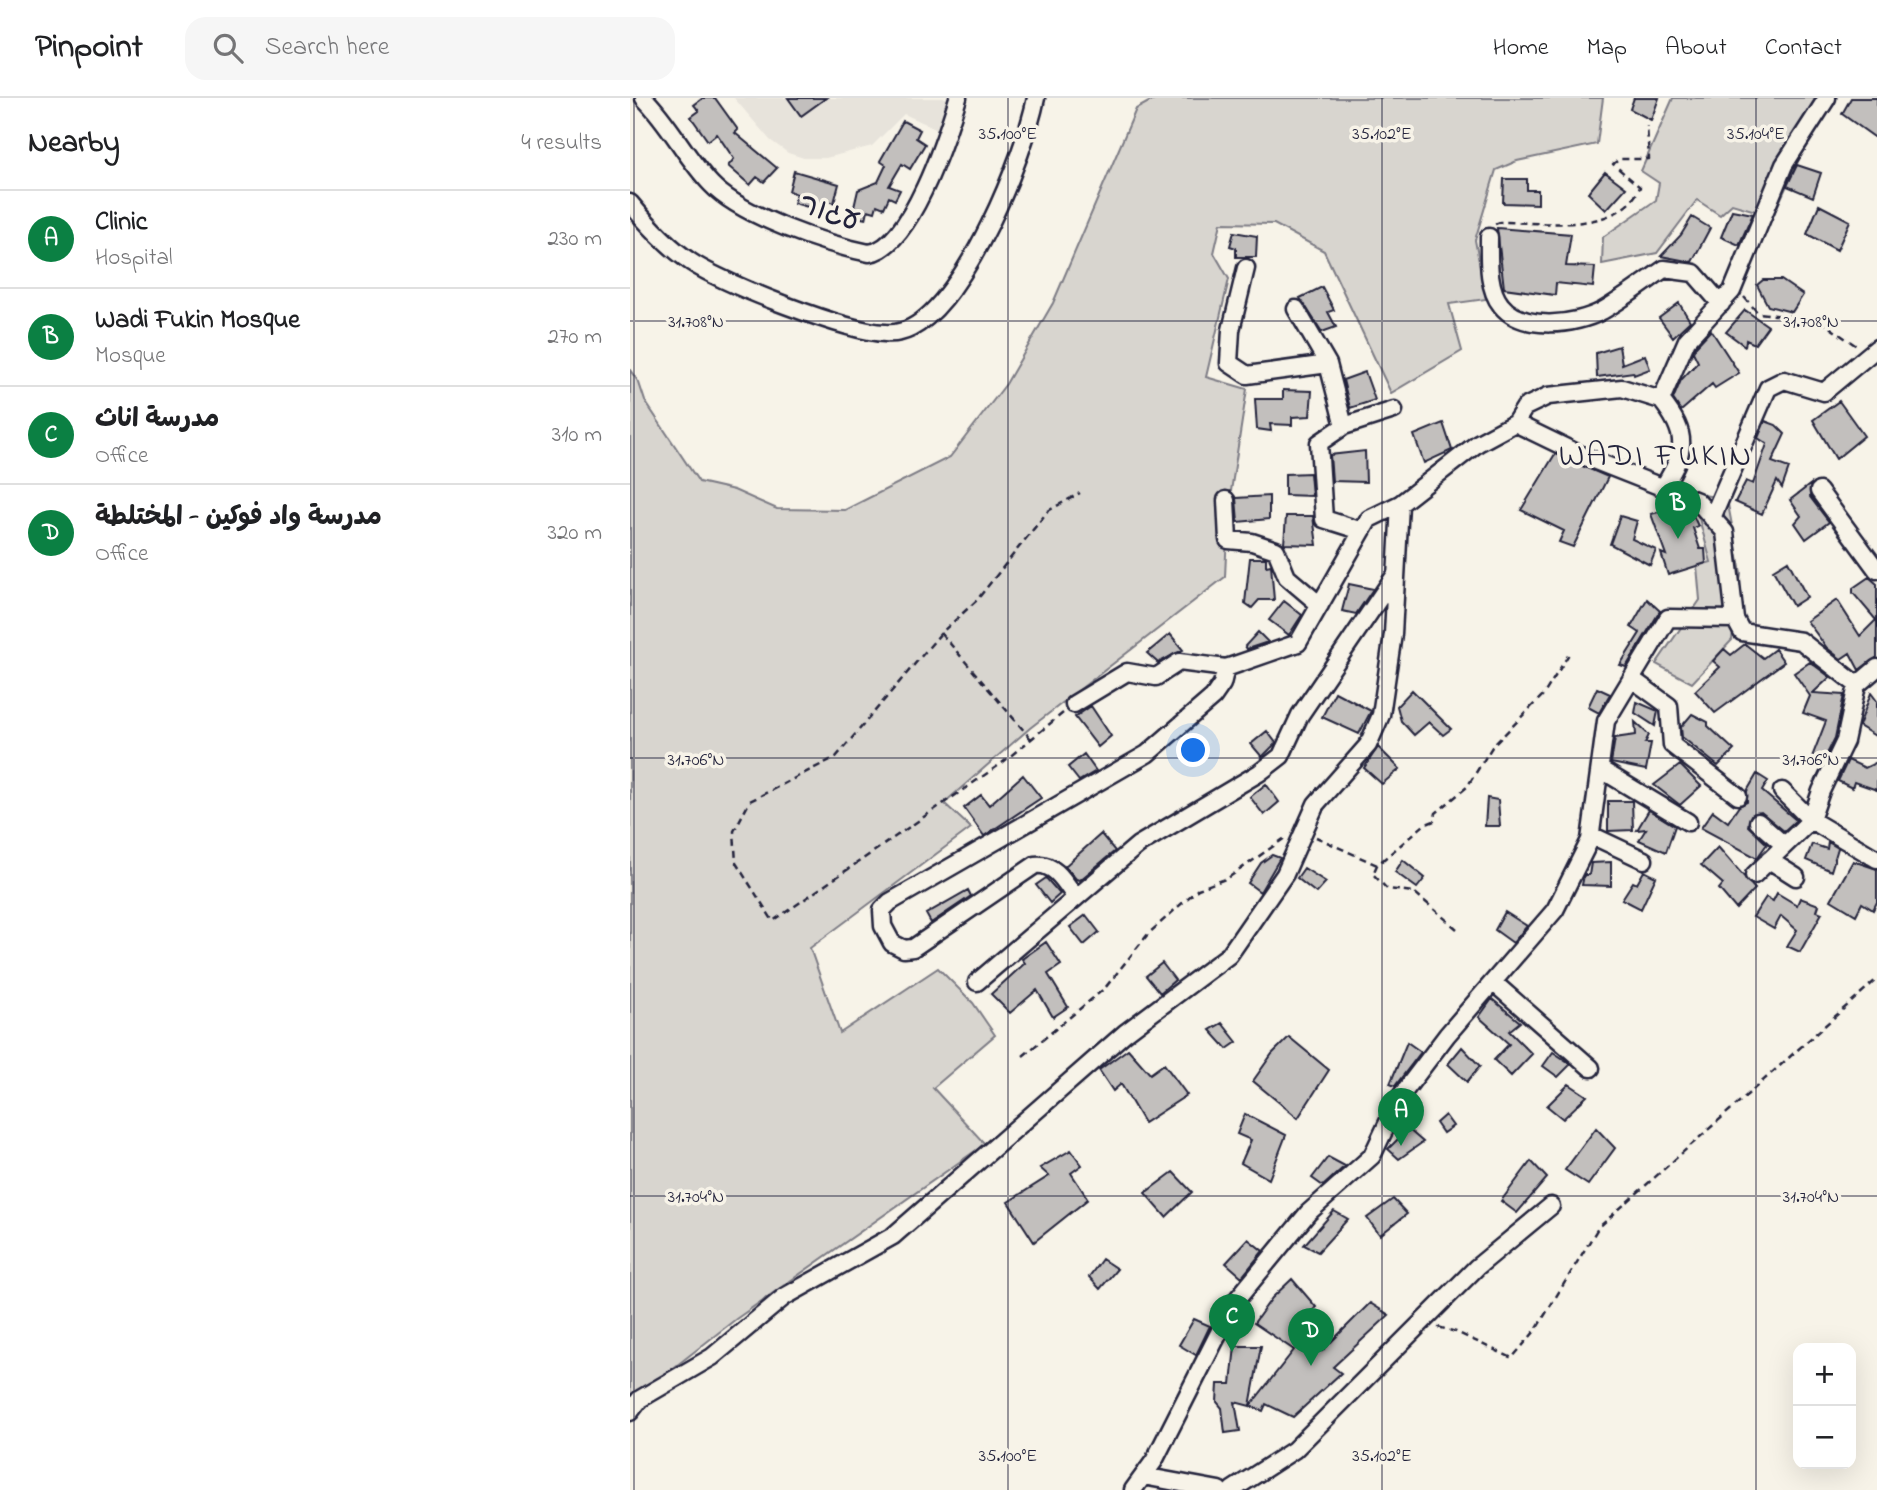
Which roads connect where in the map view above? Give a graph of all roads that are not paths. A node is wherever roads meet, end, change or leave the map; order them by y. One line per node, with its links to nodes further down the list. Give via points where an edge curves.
1 (644, 98): 2 (street, עגור, via 704,177 731,202 762,219 869,253 888,245 919,199)
2 (958, 98)
3 (1036, 98): 5 (street, via 1016,168 979,244 938,305 901,332 884,334 852,327 719,279 669,245)
4 (1827, 98): 8 (street, via 1784,165 1734,288)
5 (630, 203)
6 (1489, 237): 8 (street, via 1489,269 1500,304 1518,319 1559,324 1600,312 1664,269 1693,273)
7 (1245, 268): 11 (street, via 1231,330 1229,363 1247,376)
8 (1721, 304): 12 (street, via 1687,340)
9 (1296, 309): 11 (street)
10 (1873, 351): 20 (street, via 1824,392 1784,380 1768,387)
11 (1328, 364): 15 (street)
12 (1661, 400): 14 (street, via 1622,387 1548,397 1525,407); 16 (street, via 1676,419 1683,445)
13 (1394, 410): 15 (street)
14 (1515, 423): 16 (street); 19 (street, via 1478,443)
15 (1343, 426): 21 (street, via 1319,443 1324,519)
16 (1663, 488): 20 (street, via 1697,501)
17 (1819, 491): 22 (street)
18 (1226, 500): 24 (street, via 1228,540 1276,550 1287,577)
19 (1400, 504): 21 (street, via 1369,519); 23 (street)
20 (1712, 518): 25 (street, via 1725,532)
21 (1362, 531): 24 (street)
22 (1877, 570)
23 (1396, 574): 44 (street, via 1300,715 1281,756 1138,845); 49 (street, via 1381,715 1368,745 1316,804 1285,873 1229,955 1125,1033 893,1236 784,1297 712,1357 640,1399)
24 (1320, 605): 26 (street, via 1298,643)
25 (1735, 619): 28 (street, via 1668,618); 29 (street, via 1742,632 1801,641)
26 (1226, 668): 30 (street, via 1179,662 1156,677 1127,672); 44 (street, via 1213,697 1147,754 890,901 881,916 892,943 913,948 1035,865 1043,864 1055,871)
27 (1877, 668): 29 (street)
28 (1632, 678): 31 (street, via 1606,721); 33 (street, via 1669,706 1672,745)
29 (1857, 685): 34 (street, via 1845,741)
30 (1074, 704)
31 (1600, 769): 35 (street); 37 (street)
32 (1782, 791): 34 (street)
33 (1738, 796)
34 (1811, 820): 38 (street); 39 (street)
35 (1688, 822)
36 (1758, 822): 38 (street)
37 (1591, 835): 40 (street); 46 (street, via 1555,910)
38 (1784, 845): 41 (street)
39 (1877, 859)
40 (1644, 860)
41 (1769, 860): 42 (street); 43 (street)
42 (1754, 875)
43 (1796, 877)
44 (1076, 898): 45 (street)
45 (977, 982)
46 (1493, 982): 47 (street); 50 (street, via 1400,1097 1372,1156 1308,1213 1234,1303)
47 (1591, 1069)
48 (1551, 1206): 53 (street, via 1477,1267 1294,1450)
49 (630, 1412)
50 (1143, 1476): 51 (street); 52 (street)
51 (1133, 1490)
52 (1219, 1490)
53 (1232, 1490)

